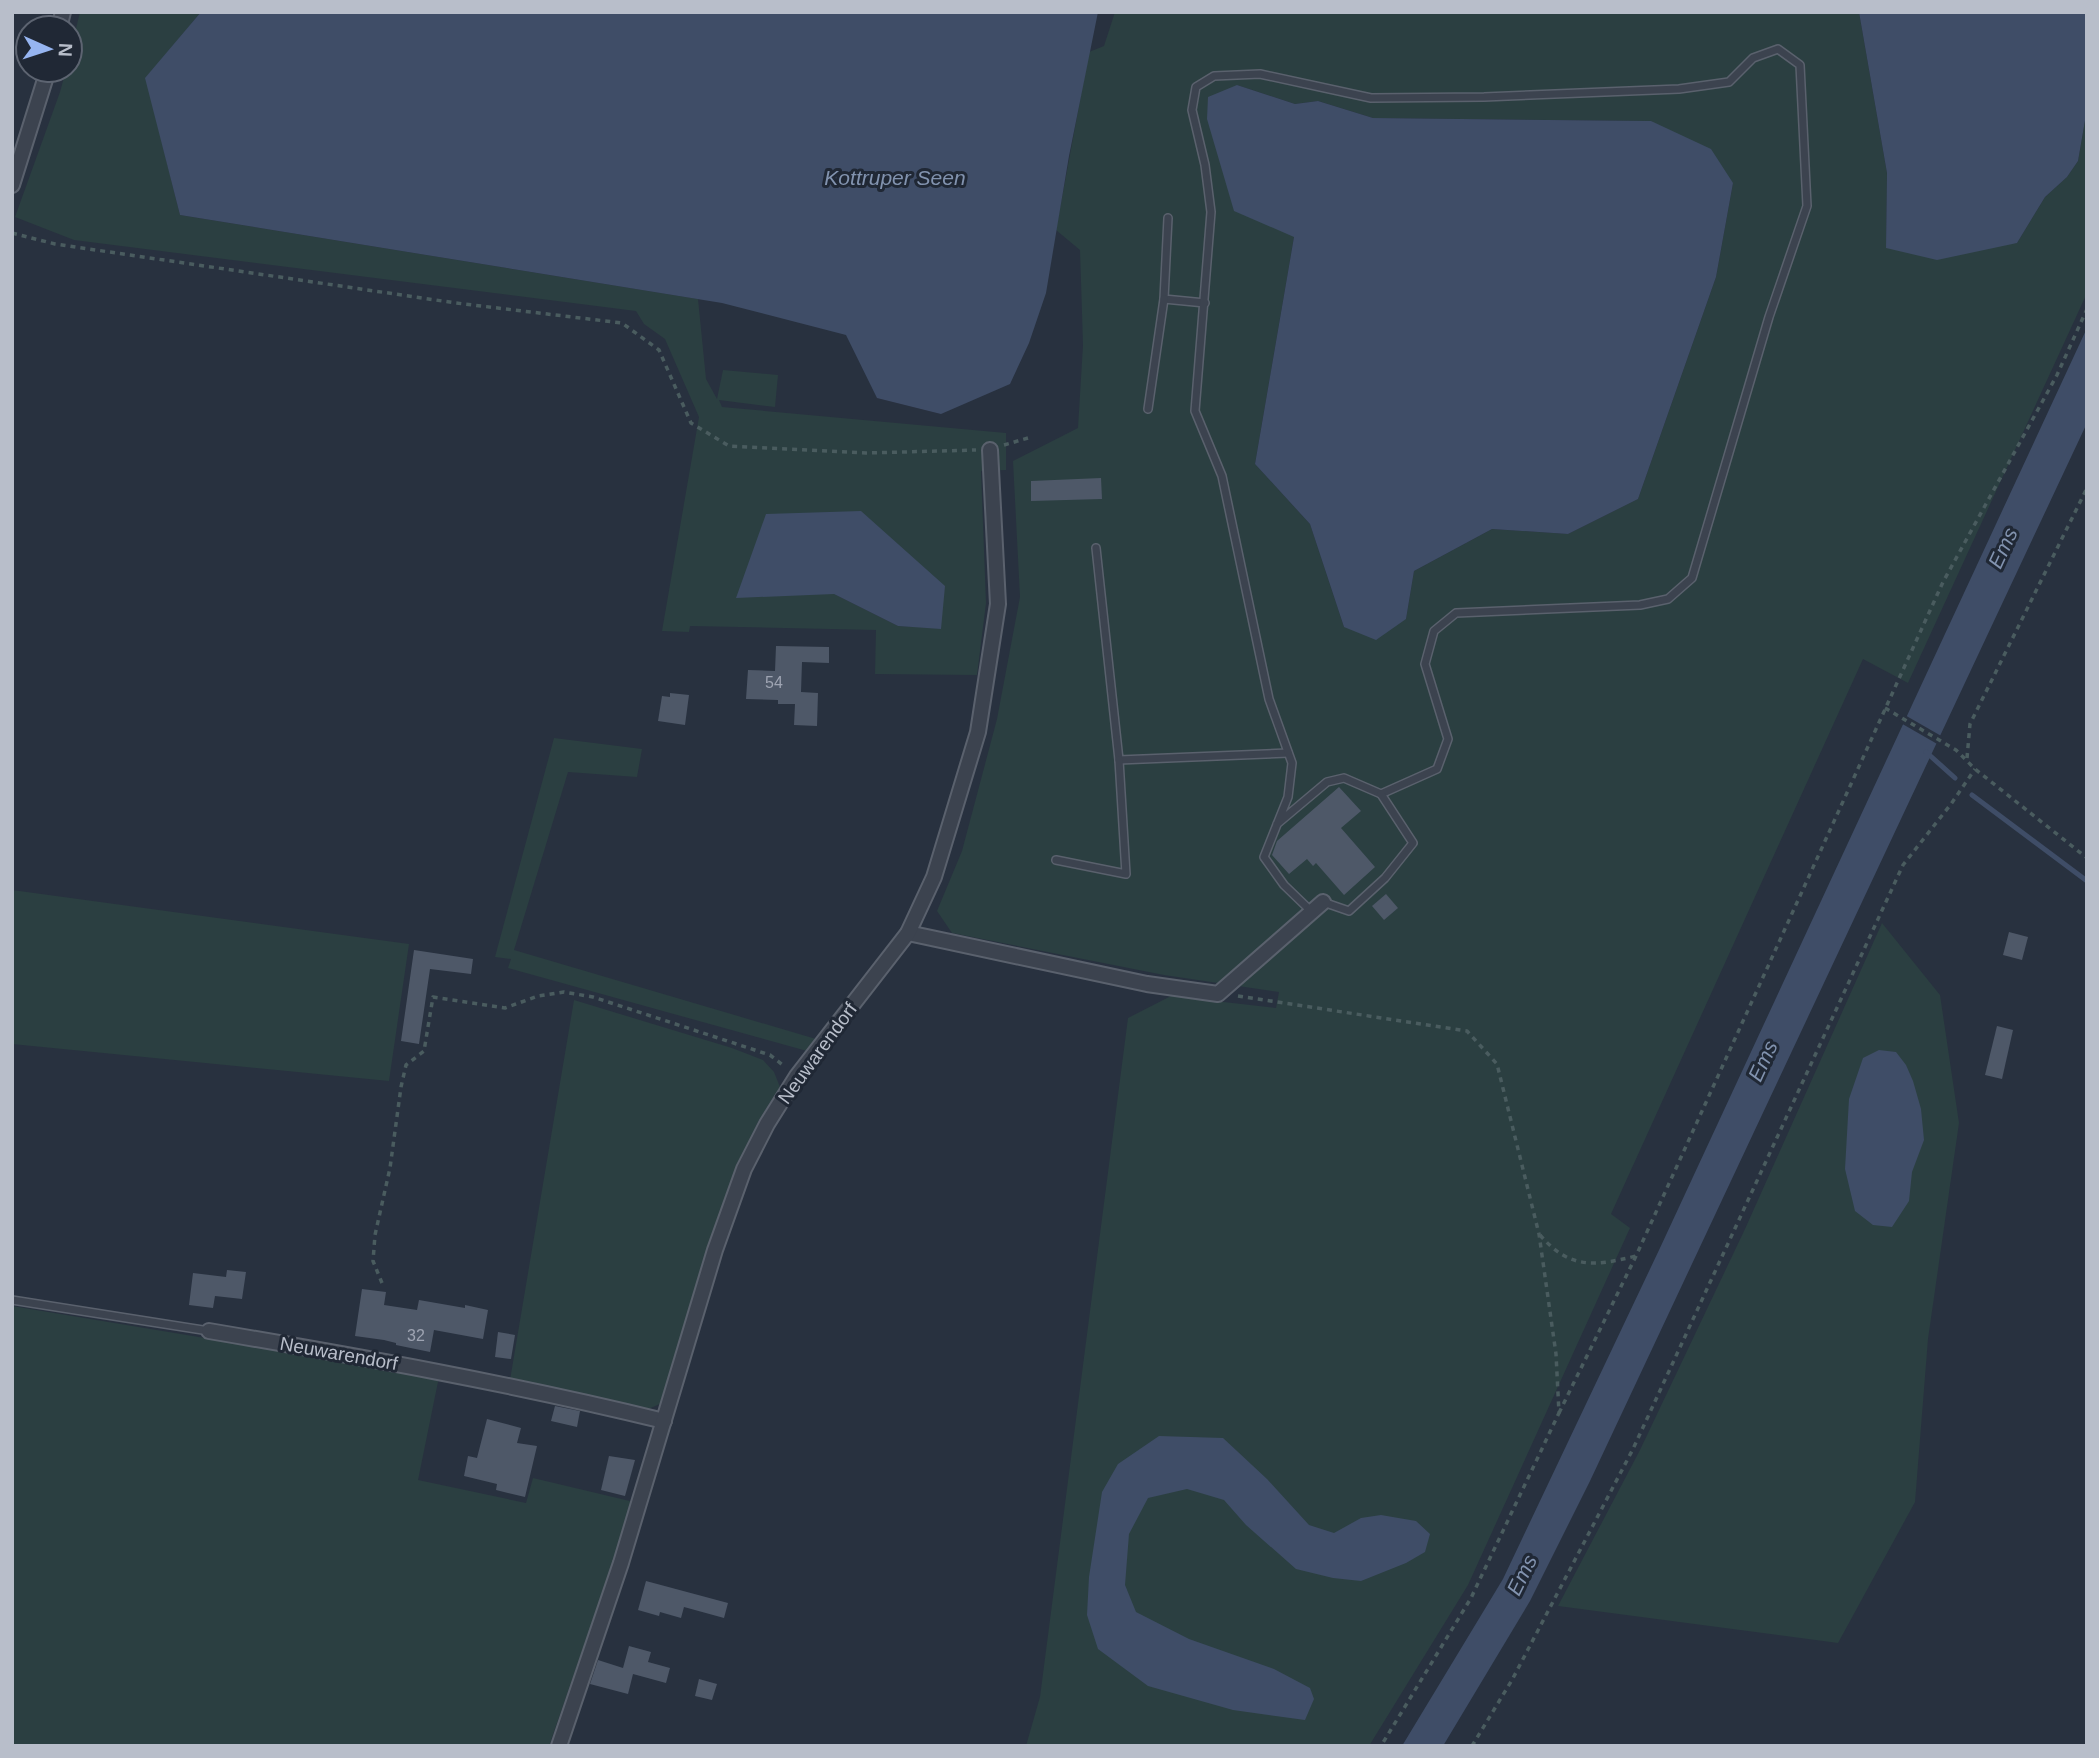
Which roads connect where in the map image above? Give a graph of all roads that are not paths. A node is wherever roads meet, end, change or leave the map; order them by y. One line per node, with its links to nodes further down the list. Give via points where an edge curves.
1 (44, 84): 2 (street)
2 (12, 185)
3 (1168, 218): 4 (lane)
4 (1164, 299): 5 (lane); 6 (lane)
5 (1205, 303): 9 (lane, via 1195,411 1222,476 1269,699); 11 (lane, via 1211,212 1192,110 1196,87 1214,76 1260,74 1371,98 1484,97 1679,89 1729,82 1753,58 1779,49 1800,65 1807,206 1769,317 1692,578 1668,599 1640,605 1456,613 1434,631 1425,664 1448,740 1437,769)
6 (1148, 409)
7 (990, 450): 15 (street, Neuwarendorf, via 998,604 978,732 934,877)
8 (1096, 548): 10 (lane)
9 (1288, 753): 10 (lane); 12 (lane, via 1292,763 1288,797)
10 (1119, 760): 13 (lane, via 1126,874)
11 (1381, 794): 12 (lane, via 1344,778 1327,782); 14 (lane, via 1413,844 1349,911)
12 (1276, 824): 14 (lane, via 1264,857 1284,885)
13 (1055, 860)
14 (1317, 907): 15 (street, via 1218,994 1147,984)
15 (908, 933): 18 (street, Neuwarendorf, via 797,1076 766,1124 744,1169 715,1250)
16 (12, 1300): 17 (lane, Neuwarendorf)
17 (209, 1331): 18 (street, Neuwarendorf, via 400,1363)
18 (664, 1421): 19 (street, Neuwarendorf)
19 (559, 1746)

